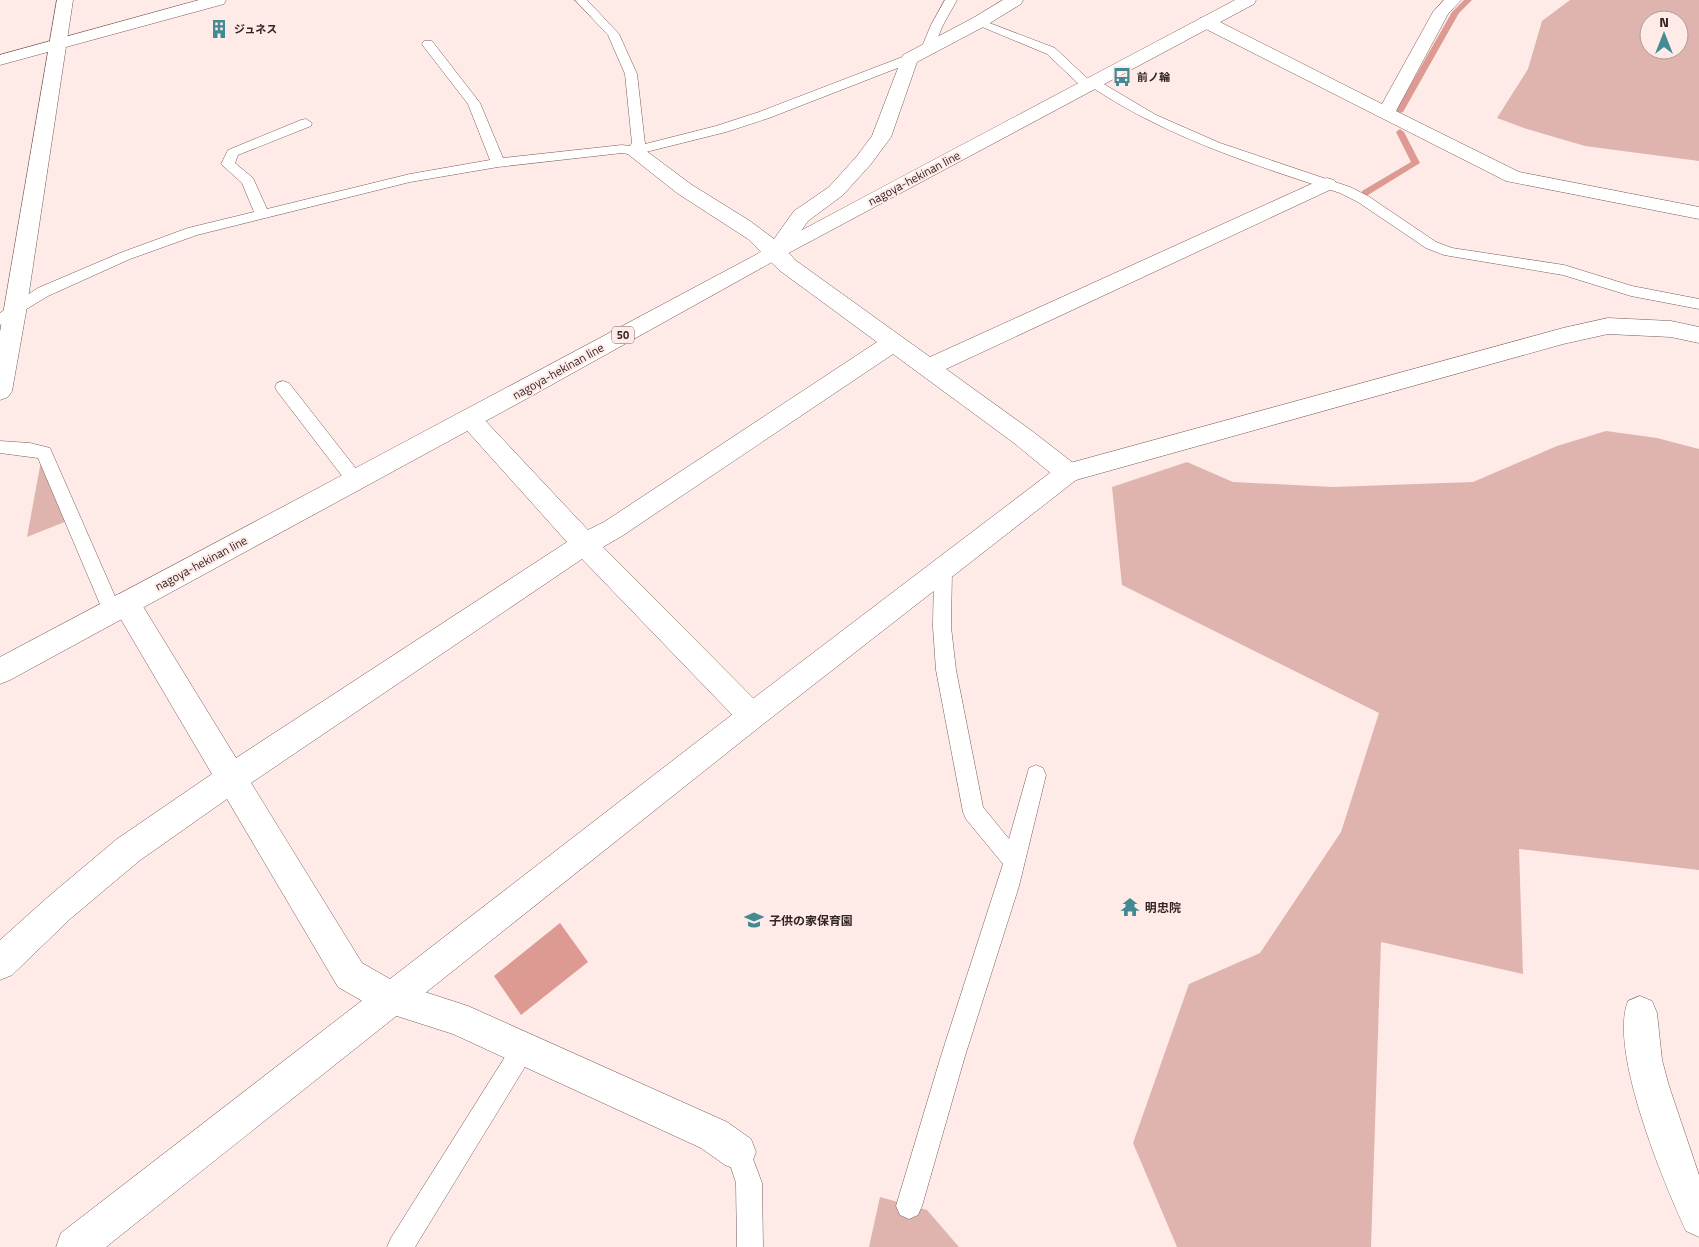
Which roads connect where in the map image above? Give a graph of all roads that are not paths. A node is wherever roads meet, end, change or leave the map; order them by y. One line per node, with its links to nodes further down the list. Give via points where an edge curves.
1 (65, 0): 10 (street)
2 (218, 0): 10 (street)
3 (581, 0): 18 (lane, via 613,34 631,74 639,142)
4 (952, 0): 12 (lane)
5 (1015, 0): 8 (street)
6 (1248, 0): 9 (street, nagoya-hekinan line / 50)
7 (1453, 0): 16 (street, via 1441,12)
8 (978, 22): 12 (street); 15 (lane, via 1051,51)
9 (1206, 22): 15 (street, nagoya-hekinan line / 50); 16 (street)
10 (57, 43): 14 (street); 25 (street)
11 (428, 44): 19 (lane, via 474,103)
12 (927, 49): 13 (street)
13 (908, 59): 18 (lane, via 764,115); 23 (street, via 881,137 836,191 801,216)
14 (0, 60)
15 (1091, 84): 20 (lane, via 1194,138); 23 (street, nagoya-hekinan line / 50)
16 (1386, 113): 22 (street, via 1513,177)
17 (306, 124): 21 (lane, via 233,153 228,164 248,181)
18 (634, 151): 19 (lane, via 622,149); 23 (street)
19 (498, 163): 21 (lane, via 410,178)
20 (1327, 184): 24 (lane, via 1363,199 1431,245 1449,252 1564,270 1631,291); 28 (street, via 951,356)
21 (262, 213): 25 (lane, via 193,231 125,256 43,292)
22 (1699, 213)
23 (776, 251): 27 (street, via 787,265); 31 (street, nagoya-hekinan line / 50)
24 (1699, 304)
25 (7, 316): 30 (street)
26 (1699, 335): 33 (street, via 1671,329 1608,326 1562,336)
27 (893, 343): 28 (street); 35 (street)
28 (928, 370): 33 (street)
29 (283, 387): 34 (lane)
30 (0, 391)
31 (470, 419): 34 (street, nagoya-hekinan line / 50); 35 (street)
32 (0, 447): 37 (lane, via 44,453)
33 (1068, 474): 36 (street)
34 (355, 480): 37 (street, nagoya-hekinan line / 50)
35 (585, 544): 39 (street); 41 (street)
36 (943, 569): 39 (street); 42 (lane, via 942,627 946,670 973,812)
37 (119, 607): 38 (street, nagoya-hekinan line / 50); 41 (street)
38 (0, 671)
39 (752, 716): 44 (street)
40 (1036, 775): 42 (lane)
41 (232, 778): 43 (street, via 128,850); 44 (street, via 350,975)
42 (1014, 861): 48 (lane)
43 (0, 963)
44 (390, 998): 46 (street, via 456,1018); 50 (street)
45 (1640, 1014): 49 (street, via 1646,1065 1659,1114 1684,1186)
46 (523, 1049): 47 (street, via 714,1135); 51 (lane)
47 (738, 1152): 52 (lane, via 748,1183)
48 (909, 1206)
49 (1699, 1218)
50 (75, 1247)
51 (400, 1247)
52 (750, 1247)

